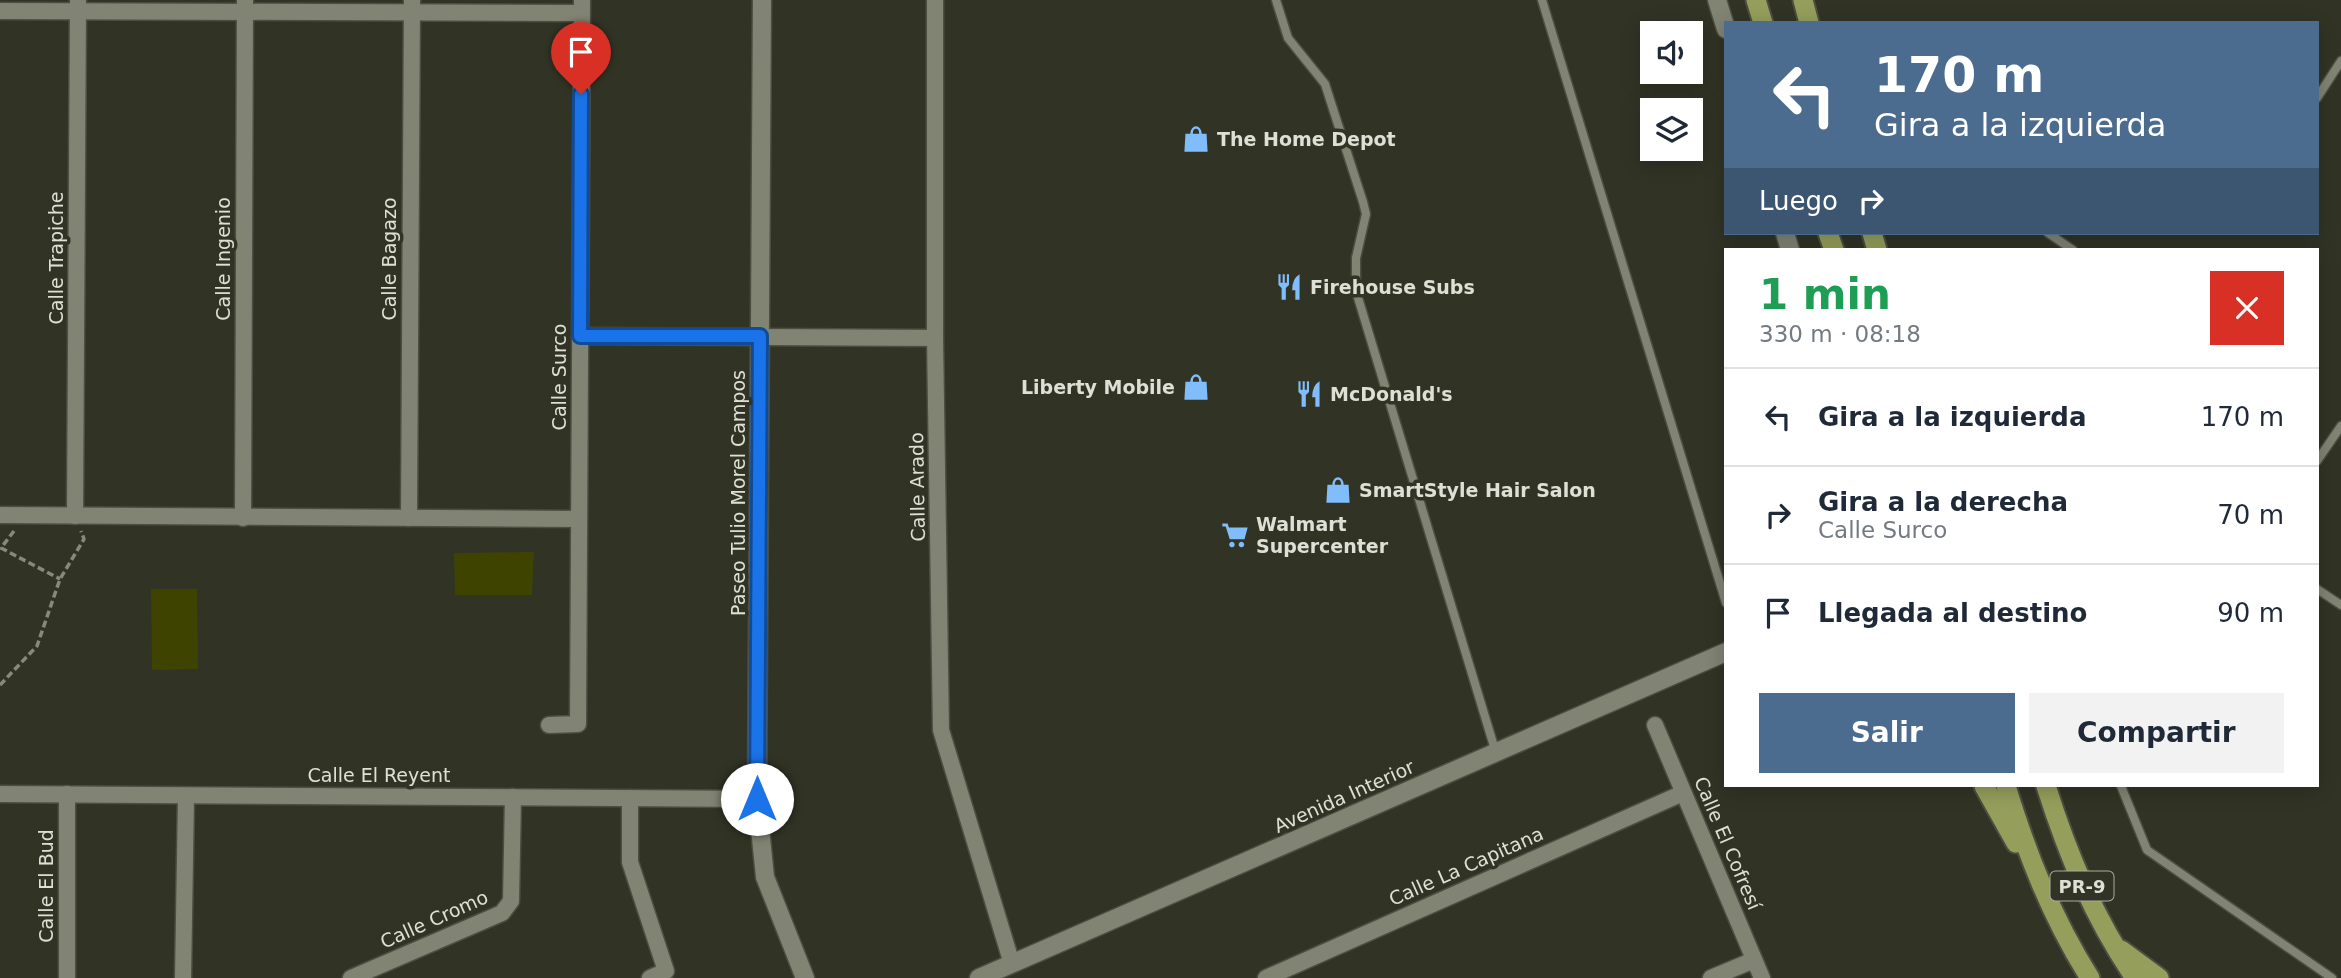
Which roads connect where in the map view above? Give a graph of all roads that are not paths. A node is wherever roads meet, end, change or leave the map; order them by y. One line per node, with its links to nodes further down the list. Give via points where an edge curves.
1 (762, 0): 21 (street, Paseo Tulio Morel Campos)
2 (935, 0): 22 (street, Calle Arado)
3 (1276, 0): 36 (lane, via 1288,38 1325,84 1363,202 1366,214 1355,274 1358,299)
4 (1542, 0): 31 (lane)
5 (1717, 0): 15 (street)
6 (1756, 0): 13 (highway)
7 (1803, 0): 14 (highway)
8 (78, 5): 9 (street); 12 (street); 26 (street, Calle Trapiche)
9 (245, 6): 10 (street); 27 (street, Calle Ingenio)
10 (412, 6): 11 (street); 28 (street, Calle Bagazo)
11 (581, 7): 20 (street, Calle Surco)
12 (0, 10)
13 (1762, 21)
14 (1808, 21)
15 (1724, 23)
16 (2341, 61): 17 (lane)
17 (2319, 95)
18 (2051, 235): 19 (lane)
19 (2070, 248)
20 (580, 336): 21 (street); 29 (street, Calle Surco)
21 (760, 336): 22 (street); 47 (street, Paseo Tulio Morel Campos)
22 (935, 338): 51 (street, Calle Arado, via 941,730)
23 (2341, 426): 24 (lane)
24 (2319, 458)
25 (0, 515): 26 (street)
26 (75, 516): 27 (street)
27 (243, 517): 28 (street)
28 (410, 519): 29 (street)
29 (579, 519): 34 (street, Calle Surco, via 578,724)
30 (2319, 590): 32 (lane)
31 (1724, 596)
32 (2341, 605)
33 (1724, 653): 36 (street, Avenida Interior)
34 (549, 725)
35 (1655, 725): 41 (street, Calle El Cofresí)
36 (1496, 753): 51 (street, Avenida Interior)
37 (1985, 787): 48 (highway)
38 (2006, 787): 48 (highway, PR-9)
39 (2046, 787): 49 (highway, PR-9, via 2065,845)
40 (2121, 787): 64 (lane, via 2147,850)
41 (1683, 793): 50 (street, Calle El Cofresí); 58 (street, Calle La Capitana)
42 (0, 794): 43 (street, Calle El Reyent)
43 (67, 794): 44 (street, Calle El Reyent); 52 (street, Calle El Bud)
44 (186, 797): 45 (street, Calle El Reyent); 53 (street)
45 (513, 797): 46 (street, Calle El Reyent); 54 (street, Calle Cromo, via 511,901 502,913)
46 (630, 798): 47 (street, Calle El Reyent); 55 (street, via 630,862 666,971)
47 (757, 799): 56 (street, Paseo Tulio Morel Campos, via 765,877)
48 (2039, 884): 61 (highway, PR-9)
49 (2112, 944): 62 (highway, PR-9); 63 (highway)
50 (1754, 960): 59 (street); 60 (street, Calle El Cofresí)
51 (1012, 964): 57 (street, Avenida Interior)
52 (67, 978)
53 (183, 978)
54 (351, 978)
55 (650, 978)
56 (805, 978)
57 (979, 978)
58 (1266, 978)
59 (1712, 978)
60 (1762, 978)
61 (2090, 978)
62 (2135, 978)
63 (2159, 978)
64 (2332, 978)

